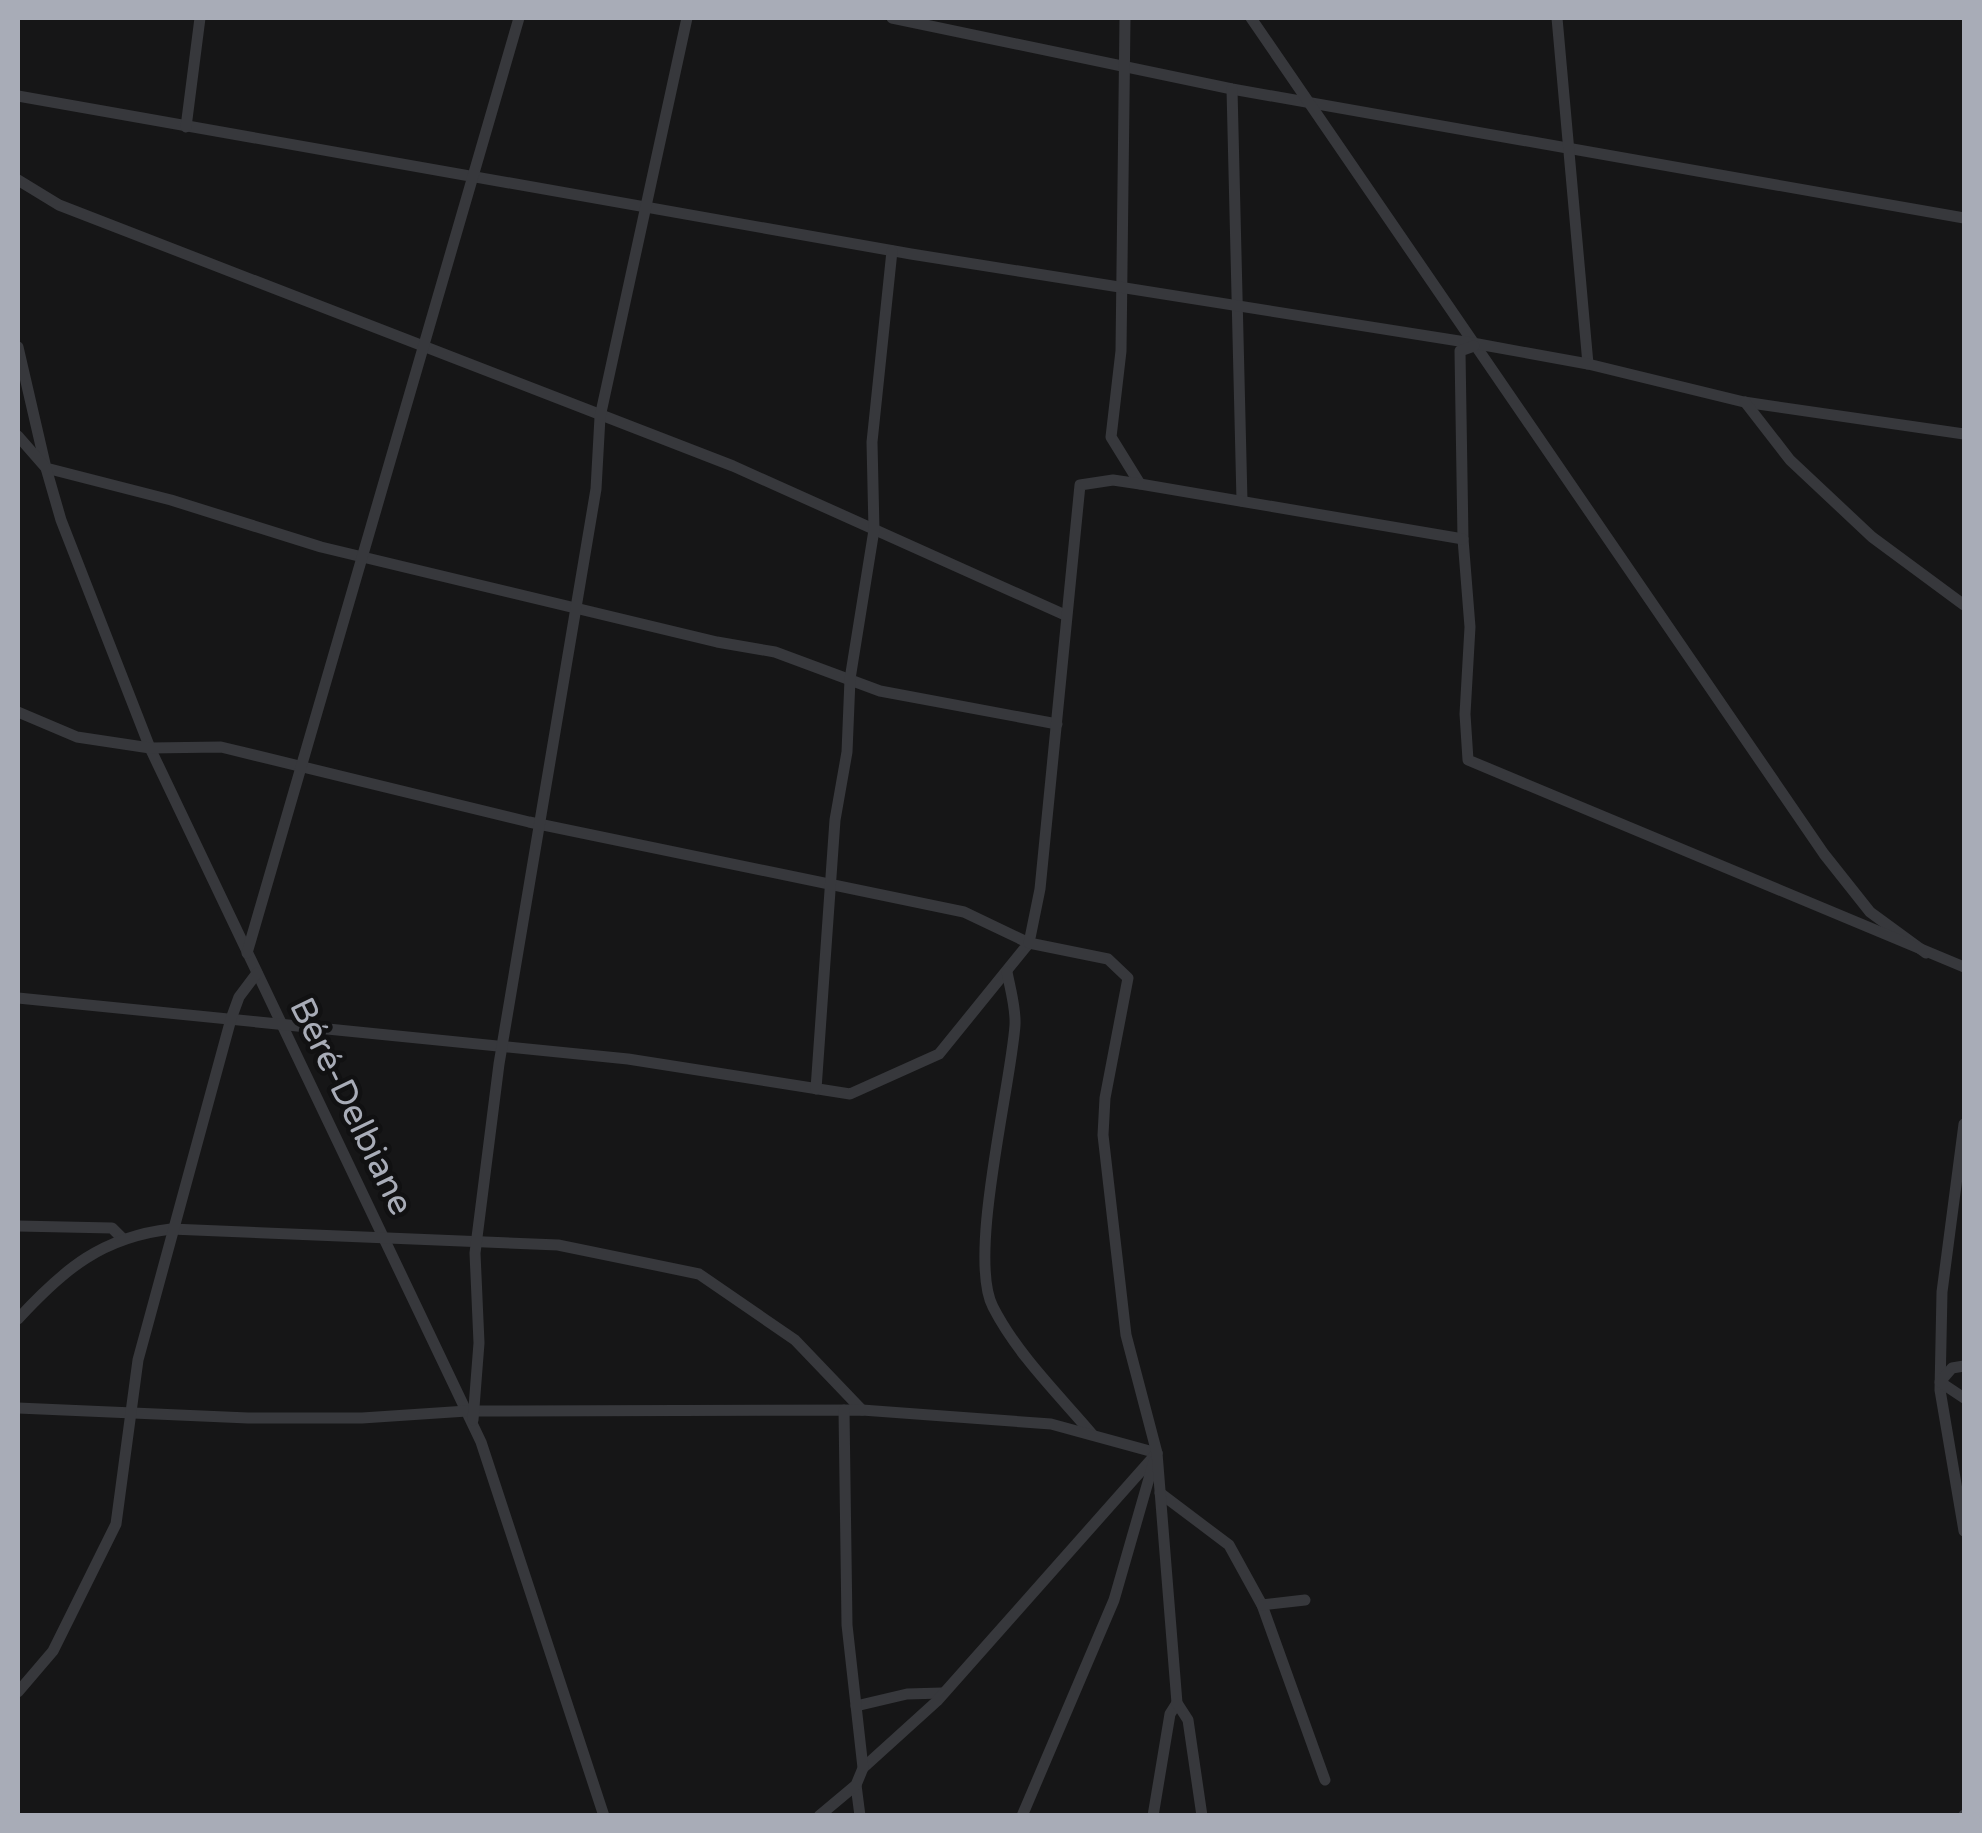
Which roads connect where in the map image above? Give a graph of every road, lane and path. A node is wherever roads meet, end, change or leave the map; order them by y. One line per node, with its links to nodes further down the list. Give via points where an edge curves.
1 (200, 18): 12 (street)
2 (518, 18): 14 (street)
3 (687, 18): 16 (street)
4 (892, 18): 8 (street)
5 (1125, 18): 8 (street)
6 (1251, 18): 11 (street)
7 (1556, 18): 13 (street)
8 (1125, 65): 9 (street); 19 (street)
9 (1232, 89): 11 (street); 20 (street)
10 (18, 96): 12 (street)
11 (1309, 102): 13 (street); 22 (street)
12 (186, 128): 14 (street)
13 (1565, 146): 17 (street); 24 (street)
14 (472, 176): 16 (street); 21 (street)
15 (18, 180): 21 (street, via 59,204)
16 (644, 208): 18 (street); 26 (street)
17 (1964, 218)
18 (892, 251): 19 (street); 32 (street, via 872,442)
19 (1123, 290): 20 (street); 30 (street, via 1111,436)
20 (1240, 308): 22 (street); 31 (street)
21 (422, 343): 26 (street); 34 (street)
22 (1478, 344): 24 (street); 33 (street, via 1460,351); 47 (street, via 1824,854 1870,912)
23 (18, 347): 29 (street)
24 (1588, 364): 25 (street)
25 (1744, 402): 27 (street); 35 (street, via 1790,460 1872,536)
26 (600, 417): 32 (street, via 733,466); 36 (street, via 596,489)
27 (1964, 434)
28 (18, 436): 29 (street, Béré-Delbiane)
29 (46, 468): 34 (street); 41 (street, Béré-Delbiane)
30 (1140, 484): 31 (street); 37 (street, via 1080,485)
31 (1242, 502): 33 (street)
32 (874, 530): 37 (street); 38 (street)
33 (1463, 539): 47 (street, via 1470,627 1468,760)
34 (362, 557): 36 (street); 42 (street)
35 (1964, 605)
36 (576, 606): 38 (street, via 776,652); 43 (street)
37 (1065, 615): 40 (street)
38 (850, 679): 40 (street); 44 (street)
39 (18, 712): 41 (street, via 78,737)
40 (1057, 724): 45 (street)
41 (150, 748): 42 (street, via 221,747); 46 (street, Béré-Delbiane)
42 (301, 766): 43 (street); 46 (street)
43 (540, 824): 44 (street); 54 (street)
44 (828, 886): 45 (street, via 964,912); 55 (street)
45 (1029, 943): 50 (street); 72 (street, via 1108,959 1128,978 1103,1135 1126,1335)
46 (247, 953): 49 (street, Béré-Delbiane)
47 (1926, 953): 48 (street)
48 (1964, 968)
49 (257, 972): 52 (street); 53 (street, Béré-Delbiane)
50 (1007, 972): 55 (street, via 939,1054 850,1094); 71 (street, via 1016,1022 986,1255 990,1303)
51 (18, 998): 52 (street)
52 (231, 1019): 53 (street); 58 (street)
53 (283, 1026): 54 (street); 59 (street, Béré-Delbiane)
54 (502, 1046): 55 (street, via 628,1058); 61 (street)
55 (816, 1089)
56 (1964, 1124): 64 (street, via 1942,1292)
57 (18, 1226): 60 (street, via 112,1228)
58 (171, 1230): 59 (street); 60 (street); 69 (street)
59 (385, 1237): 61 (street); 70 (street, Béré-Delbiane)
60 (122, 1238): 62 (street, via 52,1283)
61 (476, 1241): 68 (street, via 558,1245 698,1274 795,1340); 70 (street, via 479,1342)
62 (18, 1319)
63 (1964, 1366): 64 (street)
64 (1940, 1382): 65 (street); 74 (street)
65 (1964, 1398)
66 (18, 1408): 69 (street)
67 (844, 1410): 68 (street); 70 (street); 80 (street)
68 (862, 1410): 71 (street, via 1052,1424)
69 (131, 1414): 70 (street); 77 (street, via 116,1524 53,1651)
70 (471, 1415): 84 (street, Béré-Delbiane)
71 (1093, 1435): 72 (street)
72 (1157, 1452): 73 (street); 78 (street); 87 (street, via 1114,1600)
73 (1160, 1493): 76 (street, via 1229,1544); 79 (street)
74 (1964, 1531)
75 (1305, 1600): 76 (street)
76 (1262, 1605): 82 (street)
77 (18, 1692)
78 (942, 1693): 80 (street); 81 (street)
79 (1177, 1703): 88 (street); 89 (street, via 1188,1720)
80 (856, 1706): 81 (street)
81 (862, 1768): 83 (street)
82 (1325, 1780)
83 (856, 1784): 85 (street); 86 (street)
84 (604, 1816)
85 (819, 1816)
86 (860, 1816)
87 (1022, 1816)
88 (1153, 1816)
89 (1202, 1816)

